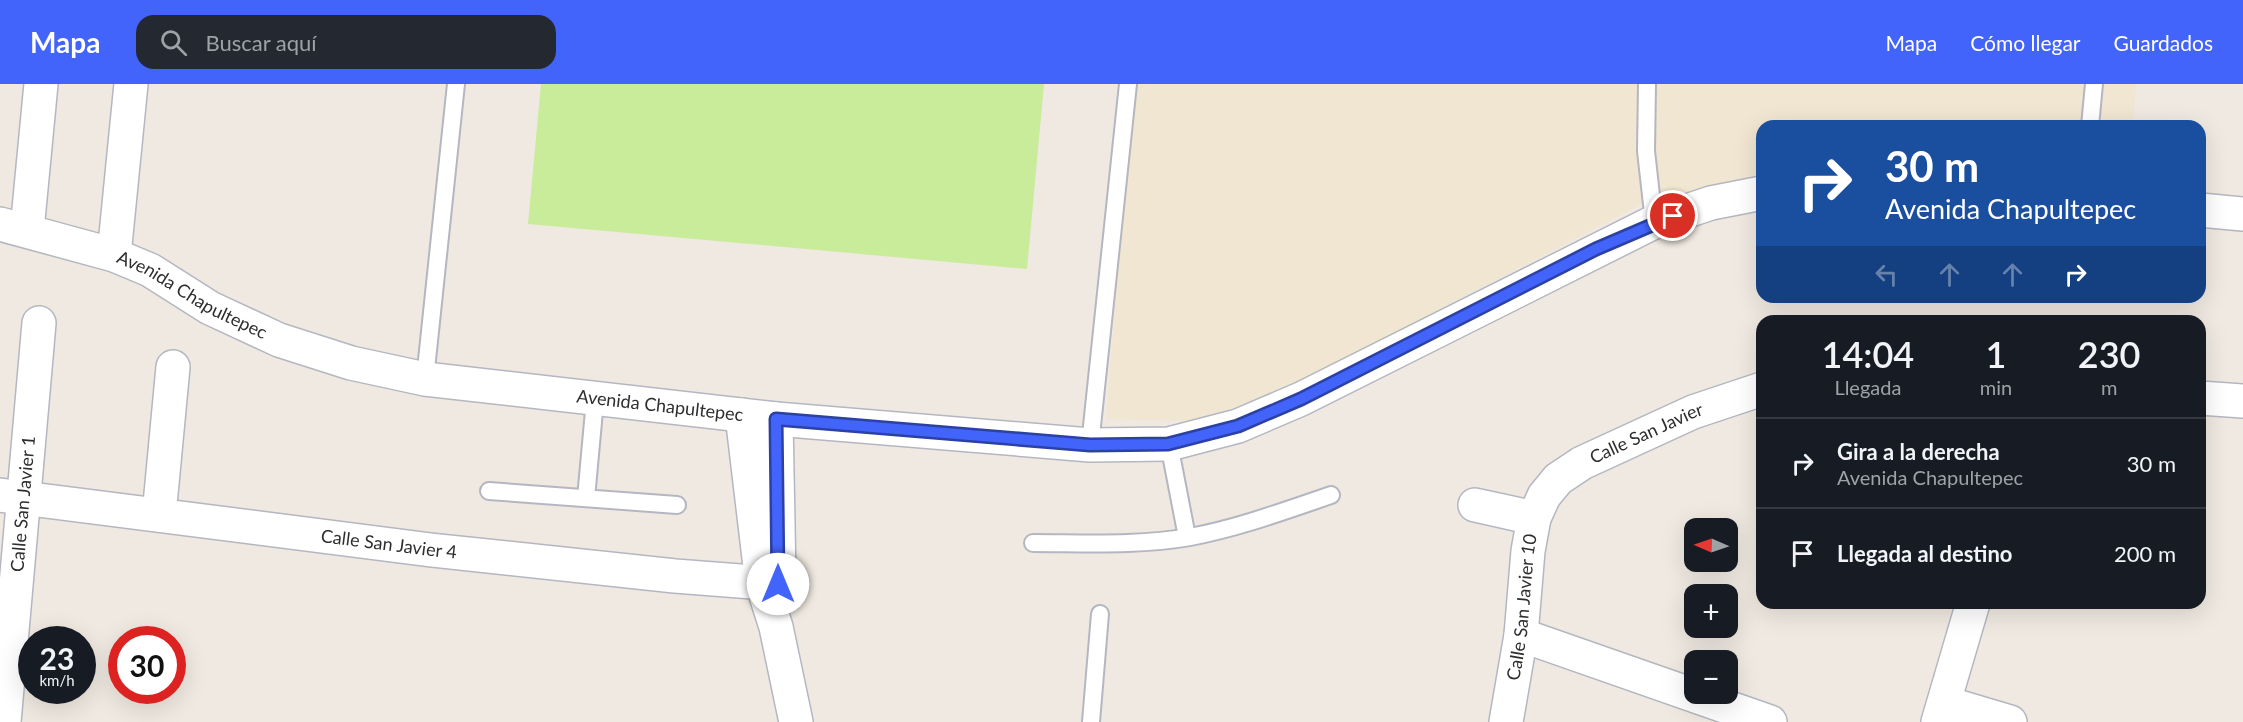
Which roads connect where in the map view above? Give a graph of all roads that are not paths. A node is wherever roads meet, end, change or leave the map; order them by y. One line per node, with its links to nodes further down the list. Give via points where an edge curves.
1 (41, 84): 12 (street)
2 (131, 84): 13 (street)
3 (456, 84): 16 (lane)
4 (1128, 84): 24 (lane)
5 (1647, 84): 11 (lane, via 1646,151)
6 (2094, 84): 7 (lane)
7 (2091, 120)
8 (1756, 194): 11 (street, Avenida Chapultepec, via 1711,203)
9 (2206, 211): 10 (street)
10 (2243, 214)
11 (1654, 222): 23 (street, Avenida Chapultepec, via 1301,399 1238,426)
12 (13, 227): 13 (street, Avenida Chapultepec)
13 (114, 255): 16 (street, Avenida Chapultepec, via 150,270 210,308 279,340 351,363)
14 (39, 323): 27 (street, Calle San Javier 1)
15 (173, 367): 32 (street)
16 (425, 379): 19 (street, Avenida Chapultepec)
17 (1756, 391): 31 (street, Calle San Javier, via 1694,412 1582,463 1558,479)
18 (2206, 399): 20 (street)
19 (595, 400): 21 (street, Avenida Chapultepec); 28 (lane)
20 (2243, 402)
21 (742, 415): 22 (street, Avenida Chapultepec); 35 (street)
22 (776, 419): 24 (street, Avenida Chapultepec); 35 (street)
23 (1168, 444): 24 (street, Avenida Chapultepec); 33 (lane)
24 (1090, 445)
25 (489, 491): 28 (lane)
26 (1331, 495): 33 (lane, via 1263,518)
27 (12, 496): 32 (street, Calle San Javier 4); 40 (street, Calle San Javier 1)
28 (586, 498): 29 (lane)
29 (677, 505)
30 (1476, 505): 31 (street)
31 (1539, 507): 38 (street, Calle San Javier 10, via 1528,551)
32 (159, 515): 35 (street, Calle San Javier 4, via 431,550)
33 (1187, 537): 34 (lane, via 1114,543)
34 (1033, 543)
35 (770, 584): 41 (street)
36 (1971, 609): 39 (street)
37 (1100, 614): 42 (lane)
38 (1521, 635): 43 (street, Calle San Javier 10); 44 (street)
39 (1942, 712): 45 (street)
40 (4, 722)
41 (796, 722)
42 (1091, 722)
43 (1506, 722)
44 (1770, 722)
45 (2010, 722)

